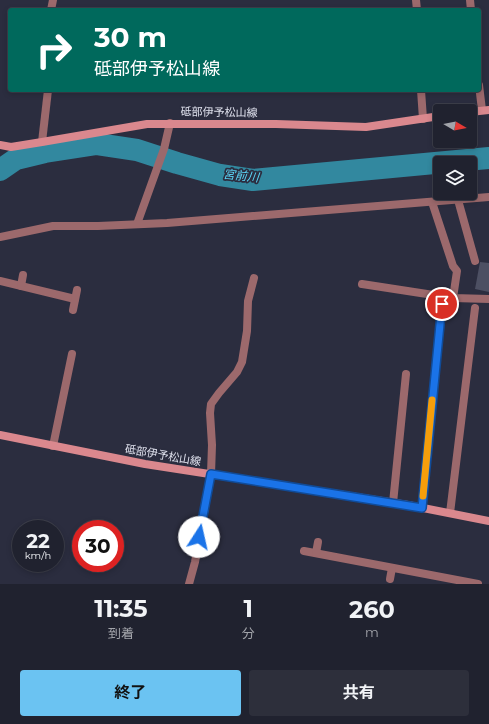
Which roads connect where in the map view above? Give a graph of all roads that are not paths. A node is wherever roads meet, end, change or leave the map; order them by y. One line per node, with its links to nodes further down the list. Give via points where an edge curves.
1 (48, 92): 8 (street)
2 (421, 92): 6 (street)
3 (481, 92): 4 (street)
4 (485, 110)
5 (433, 117): 6 (main road, 砥部伊予松山線)
6 (423, 119): 7 (main road, 砥部伊予松山線, via 366,127)
7 (170, 123): 8 (main road, 砥部伊予松山線, via 147,124); 14 (street, via 164,148)
8 (42, 142): 9 (main road, 砥部伊予松山線, via 11,147)
9 (0, 145)
10 (489, 197): 11 (street)
11 (477, 198)
12 (458, 200): 13 (street); 16 (street)
13 (432, 202): 14 (street); 26 (street, via 453,266 457,271)
14 (137, 224): 15 (street, via 53,226)
15 (0, 237)
16 (475, 261)
17 (23, 275): 21 (street)
18 (254, 278): 34 (street, via 248,301 242,362 211,404)
19 (0, 281): 21 (street)
20 (362, 284): 26 (street)
21 (21, 286): 23 (street)
22 (77, 290): 23 (street)
23 (75, 299): 29 (street)
24 (489, 299): 26 (street)
25 (429, 302): 27 (street)
26 (453, 302): 27 (street)
27 (442, 304): 36 (street)
28 (475, 308): 37 (street)
29 (73, 310)
30 (72, 354): 33 (street)
31 (406, 374): 35 (street)
32 (0, 435): 33 (main road, 砥部伊予松山線)
33 (53, 446): 34 (main road, 砥部伊予松山線)
34 (211, 474): 35 (main road, 砥部伊予松山線); 44 (street)
35 (393, 503): 36 (main road, 砥部伊予松山線)
36 (422, 508): 37 (main road, 砥部伊予松山線)
37 (450, 513): 38 (main road, 砥部伊予松山線)
38 (489, 521)
39 (318, 542): 41 (street)
40 (304, 551): 41 (street)
41 (316, 553): 42 (street)
42 (392, 568): 43 (street); 45 (street)
43 (390, 579)
44 (189, 584)
45 (478, 584)

